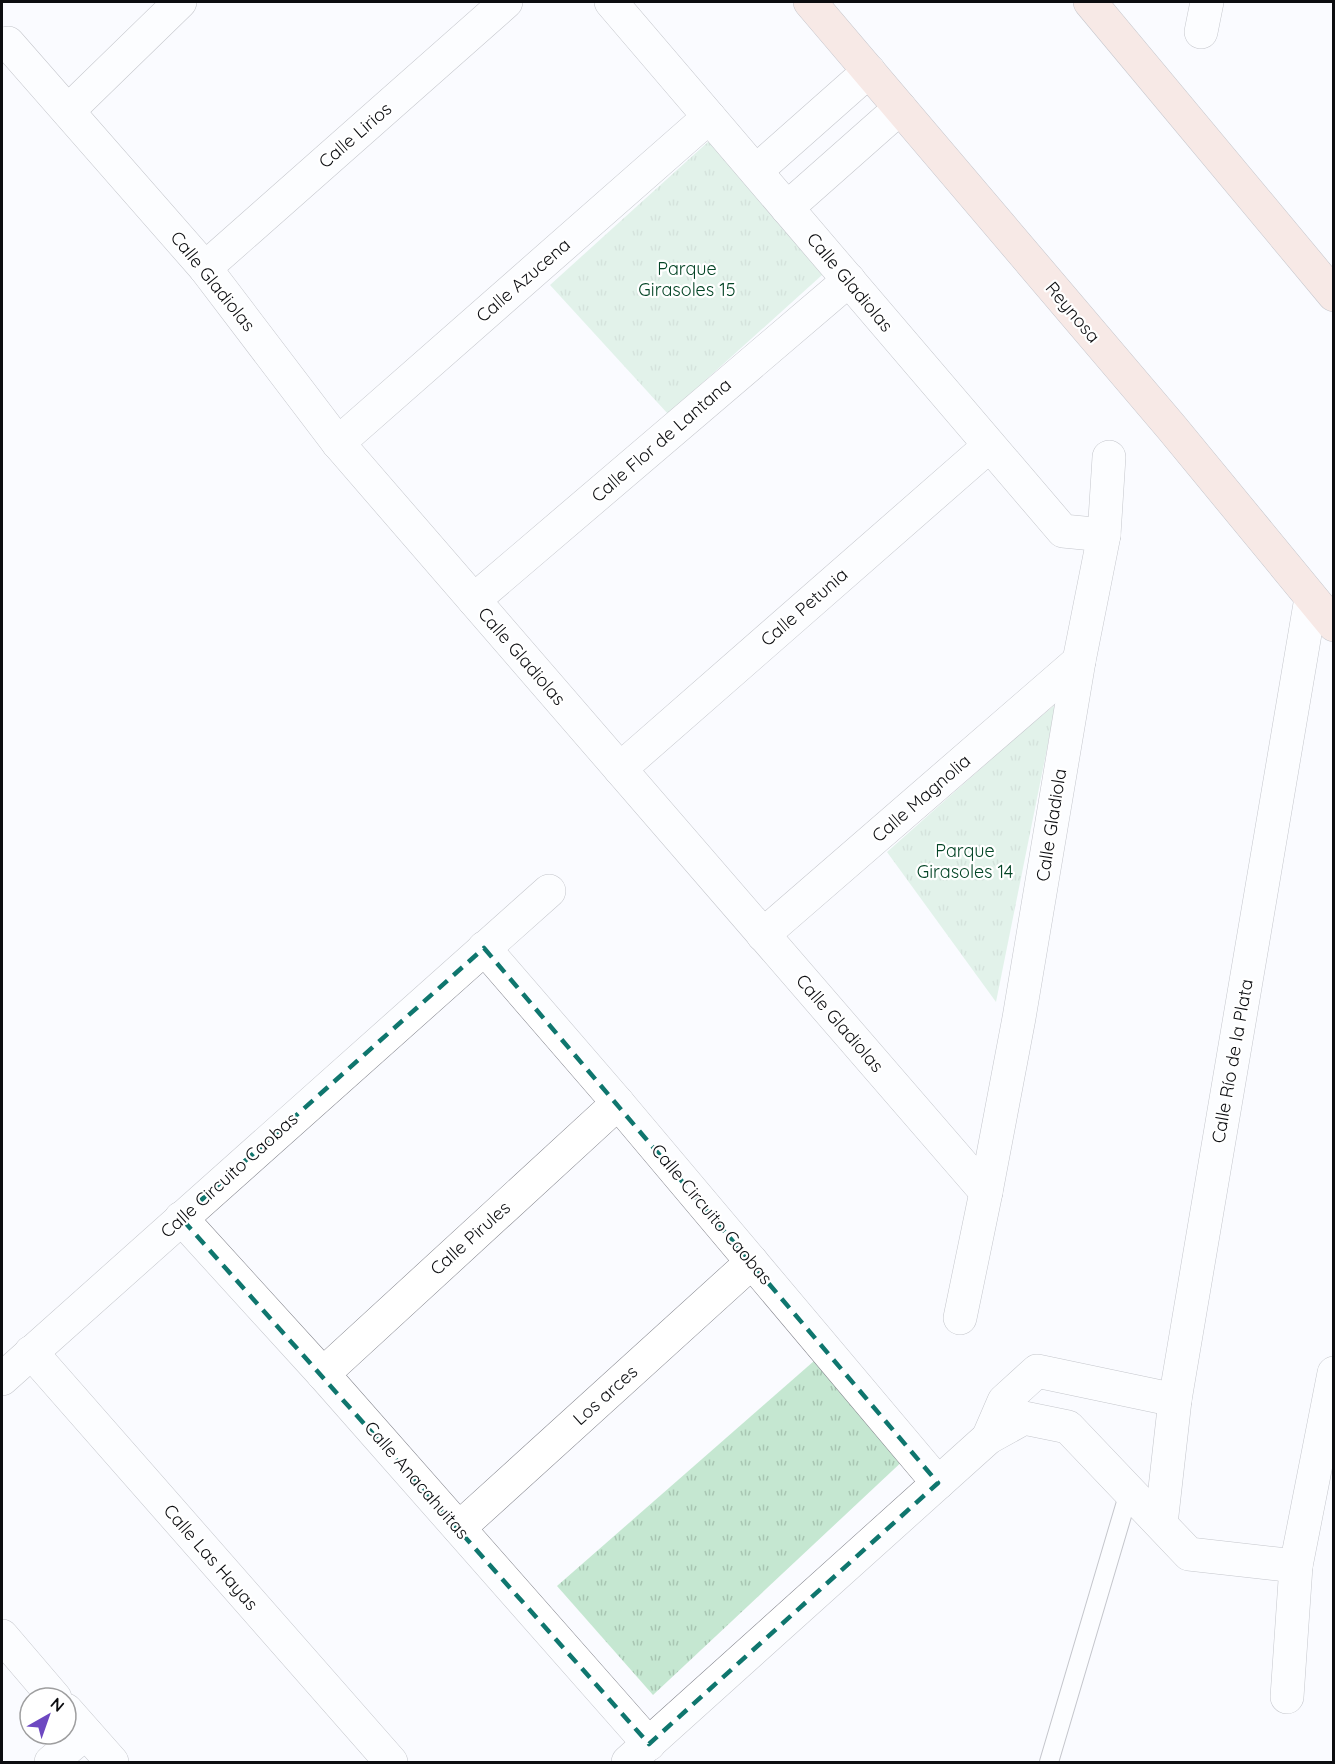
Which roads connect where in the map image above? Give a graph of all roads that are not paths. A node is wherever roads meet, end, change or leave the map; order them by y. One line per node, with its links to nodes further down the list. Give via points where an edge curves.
1 (180, 2): 9 (street)
2 (506, 2): 13 (street, Calle Lirios)
3 (611, 2): 10 (street, Calle Gladiolas)
4 (810, 2): 7 (main road, Reynosa)
5 (1090, 2): 15 (main road)
6 (8, 43): 9 (street, Calle Gladiolas)
7 (869, 71): 8 (main road, Reynosa); 11 (street)
8 (900, 108): 12 (street); 20 (main road, Reynosa)
9 (68, 111): 13 (street, Calle Gladiolas)
10 (709, 117): 11 (street, Calle Gladiolas); 16 (street, Calle Azucena)
11 (756, 171): 12 (street, Calle Gladiolas)
12 (787, 208): 14 (street, Calle Gladiolas)
13 (205, 268): 16 (street, Calle Gladiolas)
14 (849, 280): 17 (street, Calle Gladiolas); 21 (street, Calle Flor de Lantana)
15 (1334, 295)
16 (338, 443): 21 (street, Calle Gladiolas)
17 (989, 446): 19 (street, Calle Gladiolas, via 1063,531); 24 (street, Calle Petunia)
18 (1109, 457): 19 (street, Calle Gladiola)
19 (1104, 535): 23 (street, Calle Gladiola)
20 (1311, 598): 22 (main road, Reynosa); 37 (street, Calle Río de la Plata)
21 (474, 600): 24 (street, Calle Gladiolas)
22 (1334, 625)
23 (1078, 661): 26 (street, Calle Magnolia); 29 (street, Calle Gladiola)
24 (620, 769): 26 (street, Calle Gladiolas)
25 (549, 891): 27 (street, Calle Circuito Caobas)
26 (763, 935): 29 (street, Calle Gladiolas)
27 (484, 948): 28 (street, Calle Circuito Caobas); 30 (street, Calle Circuito Caobas)
28 (618, 1103): 31 (street, Calle Circuito Caobas); 35 (street, Calle Pirules)
29 (986, 1192): 32 (street, Calle Gladiola)
30 (181, 1218): 33 (street, Calle Circuito Caobas); 35 (street, Calle Anacahuitas)
31 (752, 1262): 39 (street, Calle Circuito Caobas); 42 (street, Los arces)
32 (960, 1318)
33 (31, 1352): 36 (street, Calle Circuito Caobas); 52 (street, Calle Las Hayas)
34 (1334, 1373): 43 (street)
35 (323, 1374): 42 (street, Calle Anacahuitas)
36 (2, 1379)
37 (1175, 1400): 38 (street, via 1037,1371 1004,1401); 41 (street, Calle Río de la Plata)
38 (988, 1438): 39 (street); 40 (street, via 1023,1418 1068,1426)
39 (938, 1483): 49 (street)
40 (1129, 1492): 41 (street); 53 (lane)
41 (1161, 1524): 43 (street, via 1189,1554)
42 (459, 1528): 49 (street, Calle Anacahuitas)
43 (1296, 1566): 46 (street)
44 (2, 1636): 45 (street)
45 (45, 1686)
46 (1287, 1697)
47 (78, 1724): 51 (street)
48 (61, 1746): 50 (street)
49 (639, 1753)
50 (51, 1762)
51 (112, 1762)
52 (390, 1762)
53 (1049, 1762)

